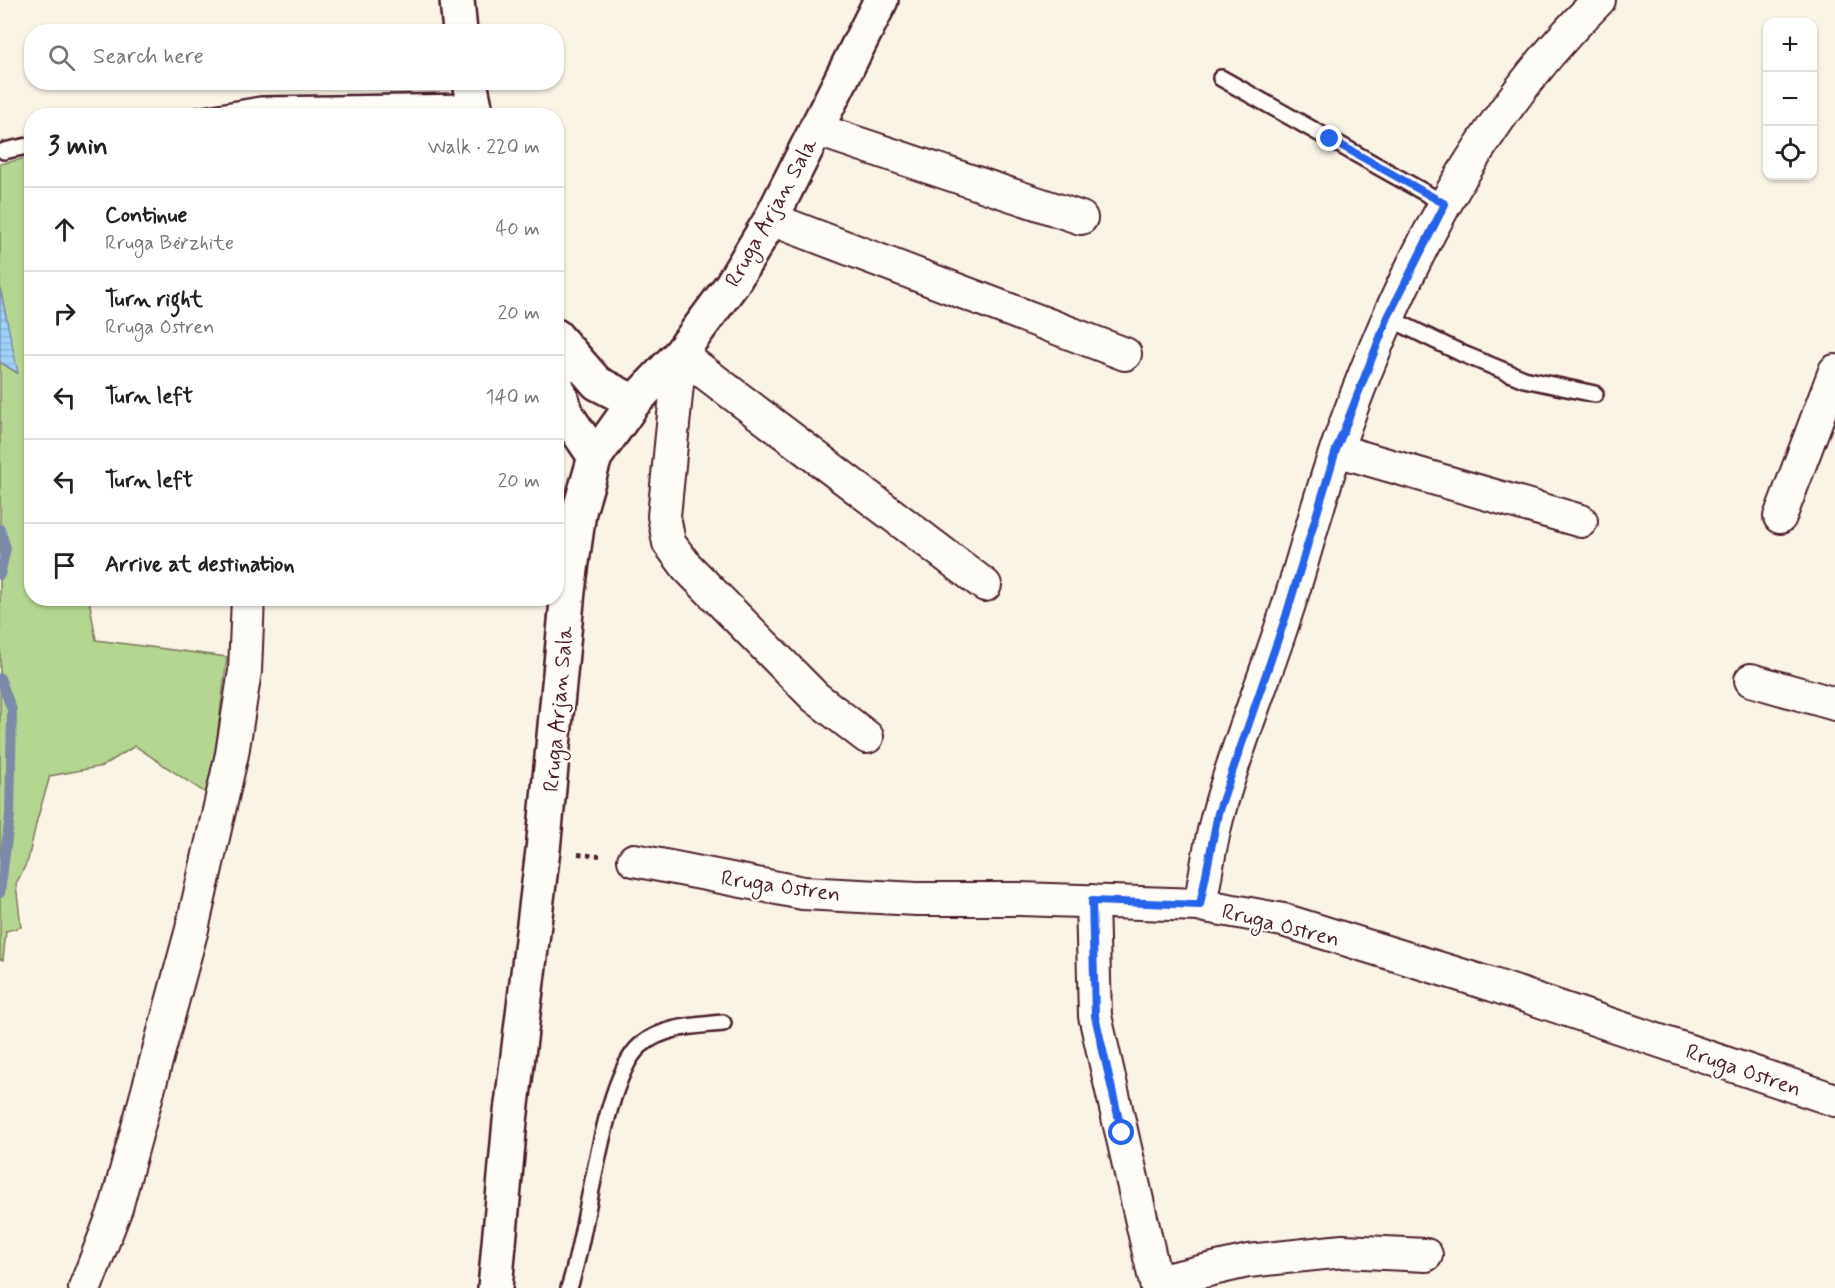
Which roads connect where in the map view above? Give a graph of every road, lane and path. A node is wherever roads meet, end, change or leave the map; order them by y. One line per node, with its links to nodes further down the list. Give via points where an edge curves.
1 (457, 0): 4 (street)
2 (881, 0): 8 (street, Rruga Arjan Sala)
3 (1599, 0): 11 (street, via 1519,90 1482,140)
4 (459, 24)
5 (1221, 78): 11 (lane)
6 (474, 100): 7 (lane)
7 (244, 108)
8 (815, 129): 12 (street); 13 (street, Rruga Arjan Sala)
9 (24, 147): 10 (lane)
10 (4, 151)
11 (1445, 204): 14 (street)
12 (1081, 218)
13 (771, 219): 16 (street, Rruga Arjan Sala, via 732,284); 17 (street)
14 (1388, 317): 19 (lane, via 1524,379); 22 (street)
15 (564, 345): 20 (street, via 597,383)
16 (680, 354): 20 (street, Rruga Arjan Sala); 26 (street); 30 (street, via 664,516 669,543 687,567 816,698)
17 (1125, 354)
18 (1835, 371): 24 (street)
19 (1595, 394)
20 (633, 402): 23 (street, Rruga Arjan Sala)
21 (564, 406): 23 (street)
22 (1336, 450): 25 (street); 34 (street, via 1286,616 1218,813)
23 (595, 457): 31 (street, Rruga Arjan Sala, via 579,512 568,591)
24 (1780, 517)
25 (1581, 521)
26 (985, 585)
27 (248, 606): 39 (street, via 245,671 232,754 192,929 116,1208)
28 (1751, 680): 29 (street)
29 (1835, 704)
30 (867, 737)
31 (543, 850): 32 (path); 40 (street, Rruga Arjan Sala, via 510,1121)
32 (634, 860): 33 (street, Rruga Ostren, via 803,893)
33 (1092, 901): 34 (street, Rruga Ostren); 38 (street, via 1095,1016)
34 (1200, 905): 36 (street, Rruga Ostren, via 1283,920 1493,985)
35 (723, 1023): 41 (lane, via 668,1030 640,1046 622,1070 608,1114)
36 (1835, 1100)
37 (1426, 1255): 38 (street, via 1343,1251 1248,1261)
38 (1157, 1285)
39 (85, 1288)
40 (495, 1288)
41 (569, 1288)

